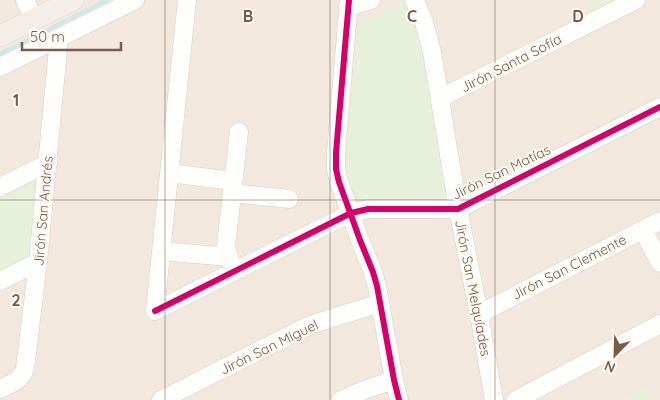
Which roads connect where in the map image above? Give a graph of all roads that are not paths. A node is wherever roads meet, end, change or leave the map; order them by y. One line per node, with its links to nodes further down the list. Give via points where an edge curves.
1 (25, 0): 9 (street)
2 (73, 0): 9 (main road)
3 (135, 0): 11 (street)
4 (187, 0): 17 (street)
5 (371, 0): 8 (street)
6 (414, 0): 13 (street, Jirón San Melquíades, via 429,37)
7 (636, 0): 13 (street, Jirón Santa Sofía)
8 (349, 3): 22 (street, via 336,169)
9 (34, 19): 10 (main road)
10 (0, 36)
11 (59, 38): 12 (street); 16 (street, Jirón San Andrés)
12 (0, 67)
13 (440, 98): 21 (street, Jirón San Melquíades)
14 (660, 107): 21 (street, Jirón San Matías)
15 (239, 132): 19 (street)
16 (48, 163): 18 (street); 26 (street, Jirón San Andrés)
17 (170, 173): 19 (street); 25 (street)
18 (0, 187)
19 (232, 187): 20 (street); 28 (street, via 226,246)
20 (289, 199)
21 (458, 209): 22 (street, Jirón San Matías, via 380,208); 31 (street, Jirón San Melquíades)
22 (351, 213): 28 (street, Jirón San Matías); 30 (street, via 373,272)
23 (660, 221): 24 (street, Jirón San Clemente)
24 (642, 230): 27 (street); 31 (street, Jirón San Clemente)
25 (161, 251): 28 (street); 28 (street, Jirón San Matías, via 155,311)
26 (38, 262): 29 (street); 34 (street, Jirón San Andrés, via 23,376)
27 (660, 263)
28 (231, 265)
29 (0, 281)
30 (380, 303): 33 (street); 35 (street, Jirón San Miguel, via 308,326)
31 (479, 314): 38 (street, Jirón San Melquíades)
32 (660, 324): 39 (street)
33 (394, 380): 36 (street); 37 (street)
34 (0, 389)
35 (161, 400)
36 (341, 400)
37 (398, 400)
38 (494, 400)
39 (516, 400)

